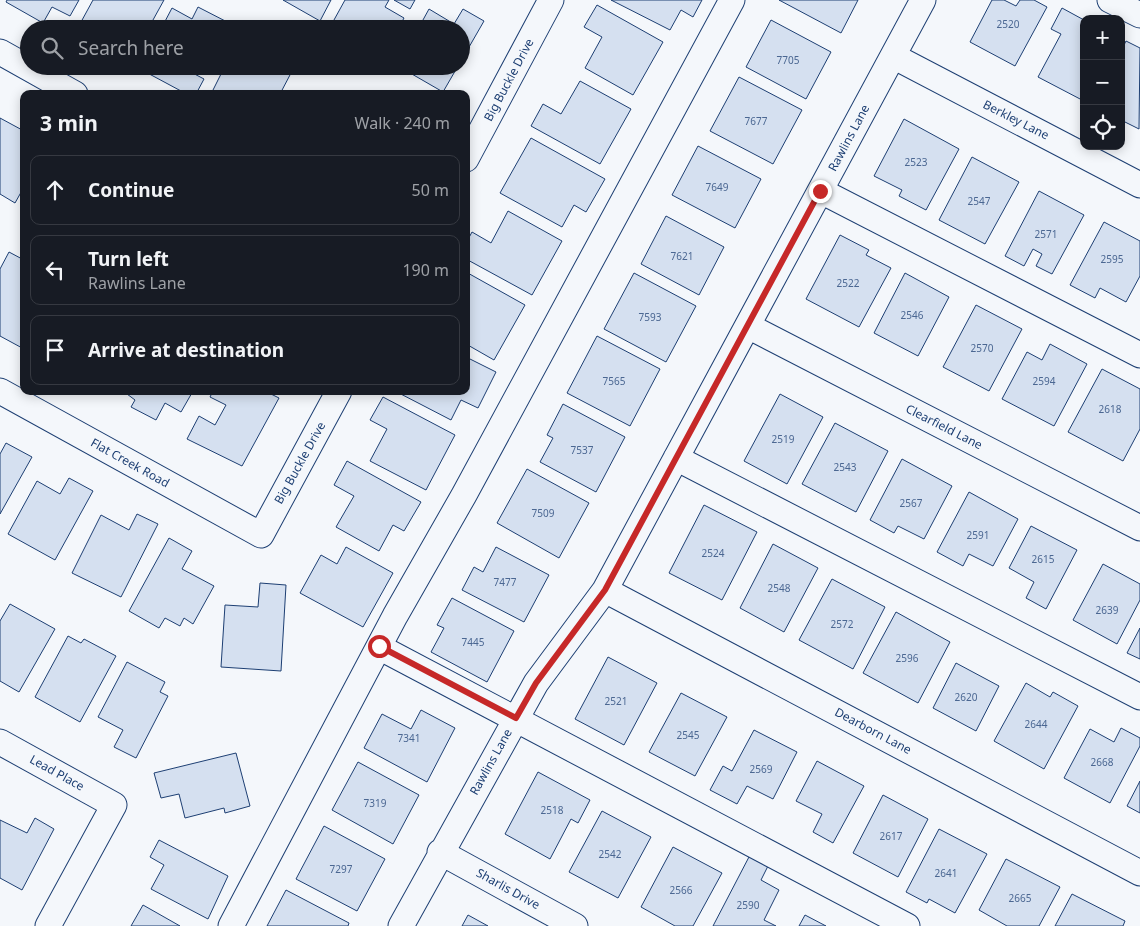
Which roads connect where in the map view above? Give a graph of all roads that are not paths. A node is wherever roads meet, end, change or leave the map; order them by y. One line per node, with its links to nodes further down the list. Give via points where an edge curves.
1 (551, 0): 11 (street, Big Buckle Drive)
2 (732, 0): 22 (street)
3 (923, 0): 7 (street, Rawlins Lane)
4 (1110, 0): 5 (street)
5 (1140, 15)
6 (0, 52): 8 (street)
7 (893, 56): 12 (street, Berkley Lane); 13 (street, Rawlins Lane)
8 (20, 63)
9 (42, 75): 10 (street)
10 (69, 90)
11 (470, 152)
12 (1140, 184)
13 (820, 191): 14 (street, Rawlins Lane); 15 (street)
14 (748, 326): 18 (street, Rawlins Lane); 19 (street, Clearfield Lane)
15 (1140, 355)
16 (0, 391): 20 (street, Flat Creek Road)
17 (337, 395): 20 (street, Big Buckle Drive)
18 (676, 458): 21 (street, Rawlins Lane); 23 (street)
19 (1140, 528)
20 (261, 535)
21 (605, 590): 24 (street, Rawlins Lane, via 536,683); 27 (street, Dearborn Lane)
22 (379, 646): 24 (street); 29 (street)
23 (1140, 697)
24 (516, 718): 26 (street, Rawlins Lane); 32 (street)
25 (0, 742): 28 (street, Lead Place, via 114,805)
26 (440, 852): 30 (street, Rawlins Lane); 31 (street, Sharlis Drive)
27 (1140, 873)
28 (48, 926)
29 (231, 926)
30 (401, 926)
31 (575, 926)
32 (907, 926)

